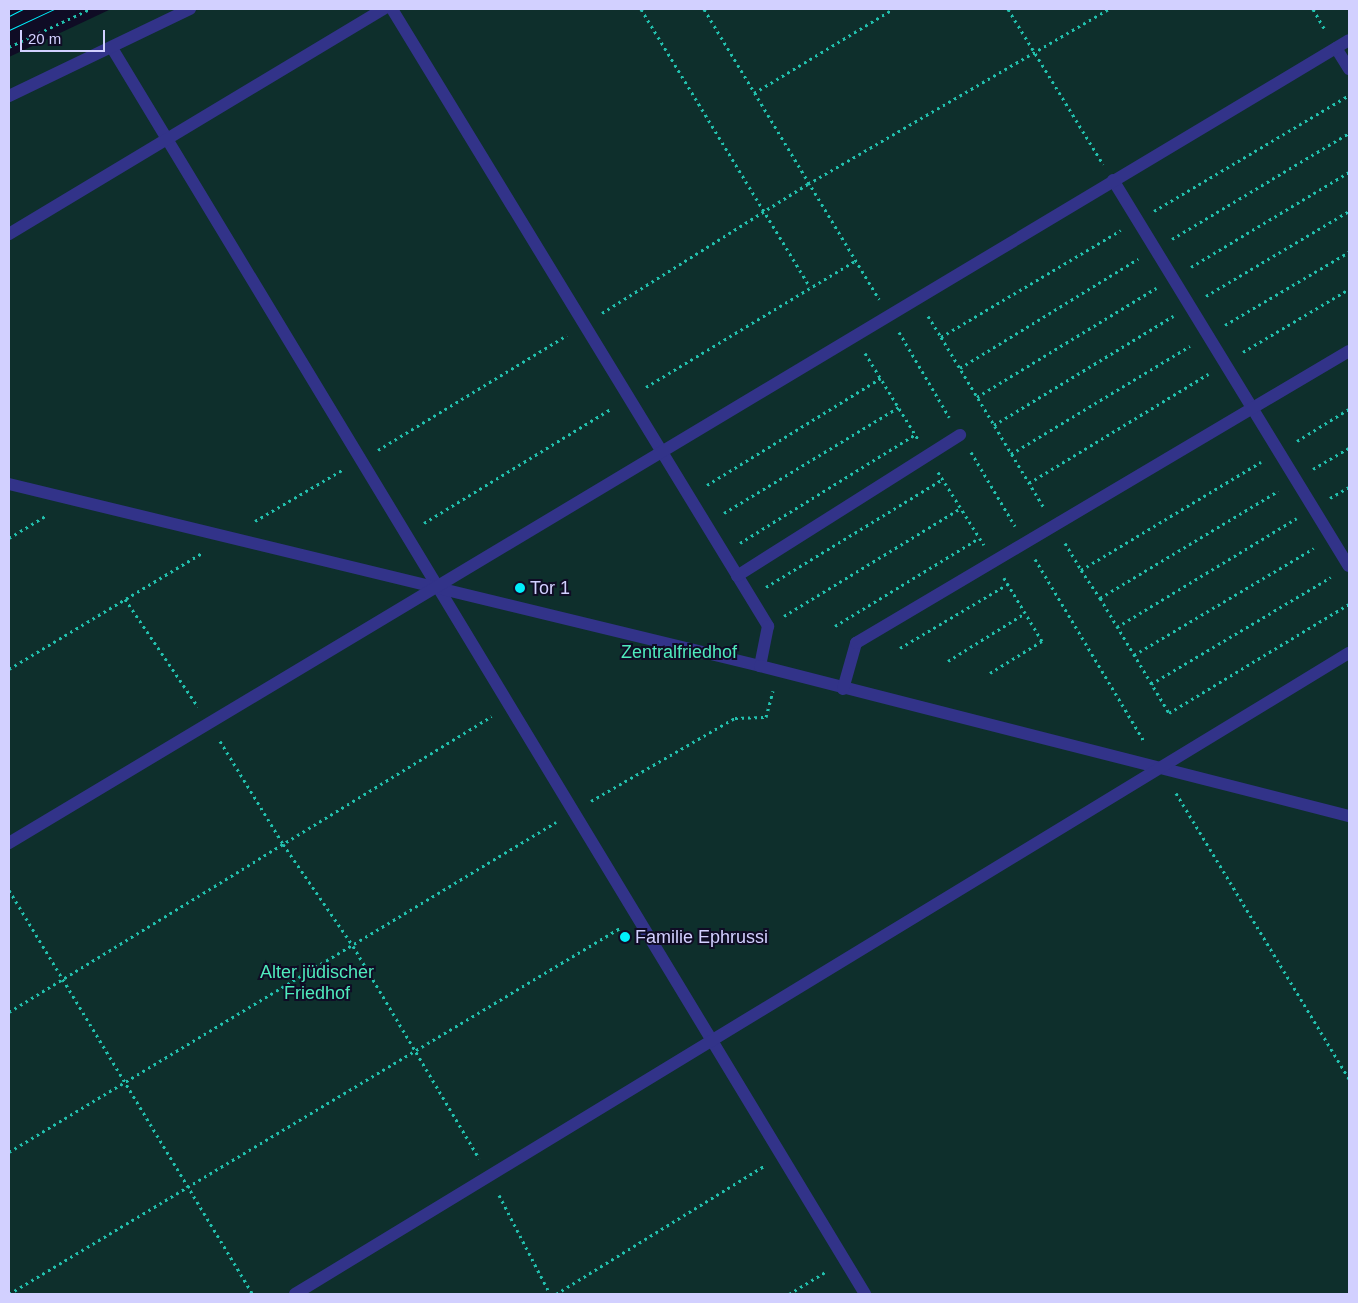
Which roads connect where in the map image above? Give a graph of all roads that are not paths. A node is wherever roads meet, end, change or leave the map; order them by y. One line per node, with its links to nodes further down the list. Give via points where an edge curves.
1 (190, 9): 5 (lane)
2 (384, 9): 9 (lane)
3 (392, 9): 15 (lane)
4 (1349, 40): 6 (lane)
5 (112, 48): 8 (lane); 9 (lane)
6 (1336, 48): 7 (lane); 10 (lane)
7 (1349, 69)
8 (9, 96)
9 (166, 139): 11 (lane); 19 (lane)
10 (1113, 180): 13 (lane); 15 (lane)
11 (9, 234)
12 (1349, 351): 13 (lane)
13 (1252, 407): 17 (lane, via 1331,537); 22 (lane, via 856,642)
14 (960, 435): 18 (lane, via 930,458)
15 (661, 451): 18 (lane); 19 (lane)
16 (9, 484): 19 (lane)
17 (1345, 569)
18 (737, 576): 21 (lane, via 768,626)
19 (438, 587): 21 (lane); 25 (lane); 26 (lane)
20 (1349, 653): 23 (lane)
21 (760, 666): 22 (lane)
22 (843, 688): 23 (lane)
23 (1160, 768): 24 (lane); 26 (lane)
24 (1349, 816)
25 (9, 843)
26 (712, 1039): 27 (lane); 28 (lane)
27 (295, 1294)
28 (865, 1294)

